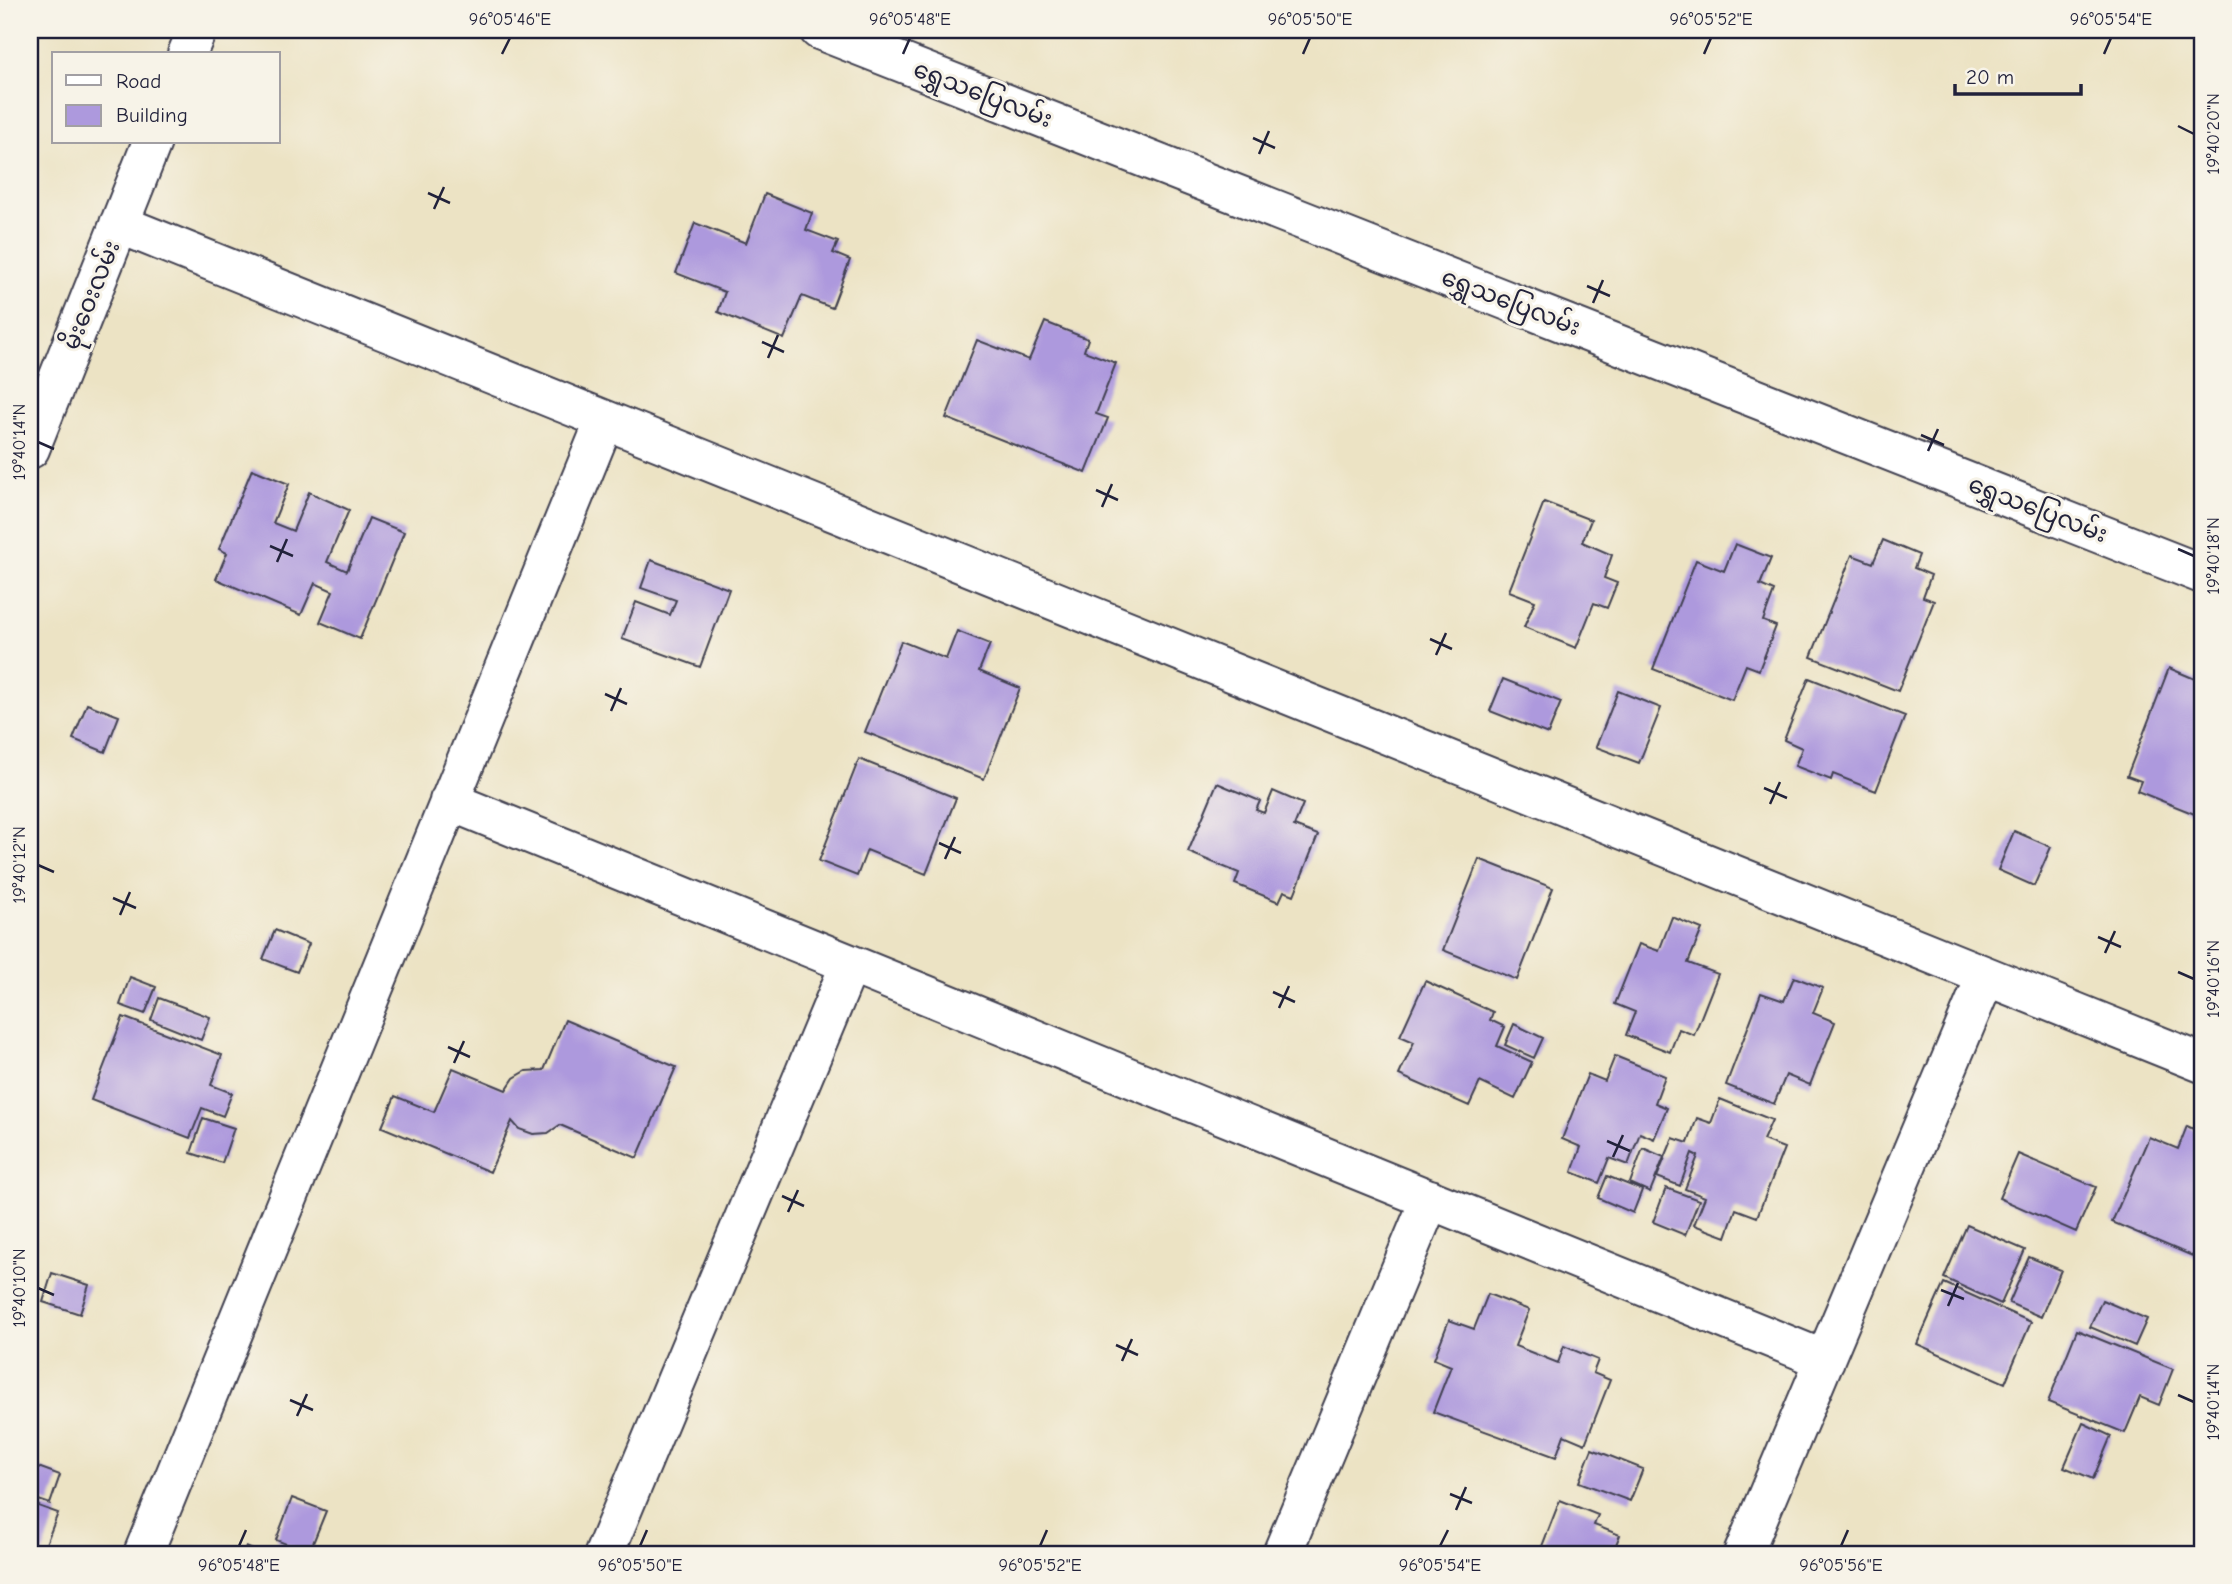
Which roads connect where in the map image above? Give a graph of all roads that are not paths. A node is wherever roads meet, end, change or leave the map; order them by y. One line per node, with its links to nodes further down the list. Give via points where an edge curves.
1 (197, 30): 3 (street)
2 (819, 30): 8 (street, ရွှေသပြေလမ်း)
3 (188, 52)
4 (151, 144): 5 (street, မိုးဝေးလမ်း)
5 (119, 224): 6 (street); 7 (street, မိုးဝေးလမ်း)
6 (605, 419): 9 (street); 11 (street)
7 (30, 449)
8 (2202, 574)
9 (449, 802): 10 (street); 15 (street)
10 (850, 964): 13 (street); 16 (street)
11 (1986, 976): 12 (street); 14 (street)
12 (2202, 1063)
13 (1430, 1199): 14 (street); 17 (street)
14 (1825, 1360): 18 (street)
15 (143, 1554)
16 (604, 1554)
17 (1282, 1554)
18 (1743, 1554)

